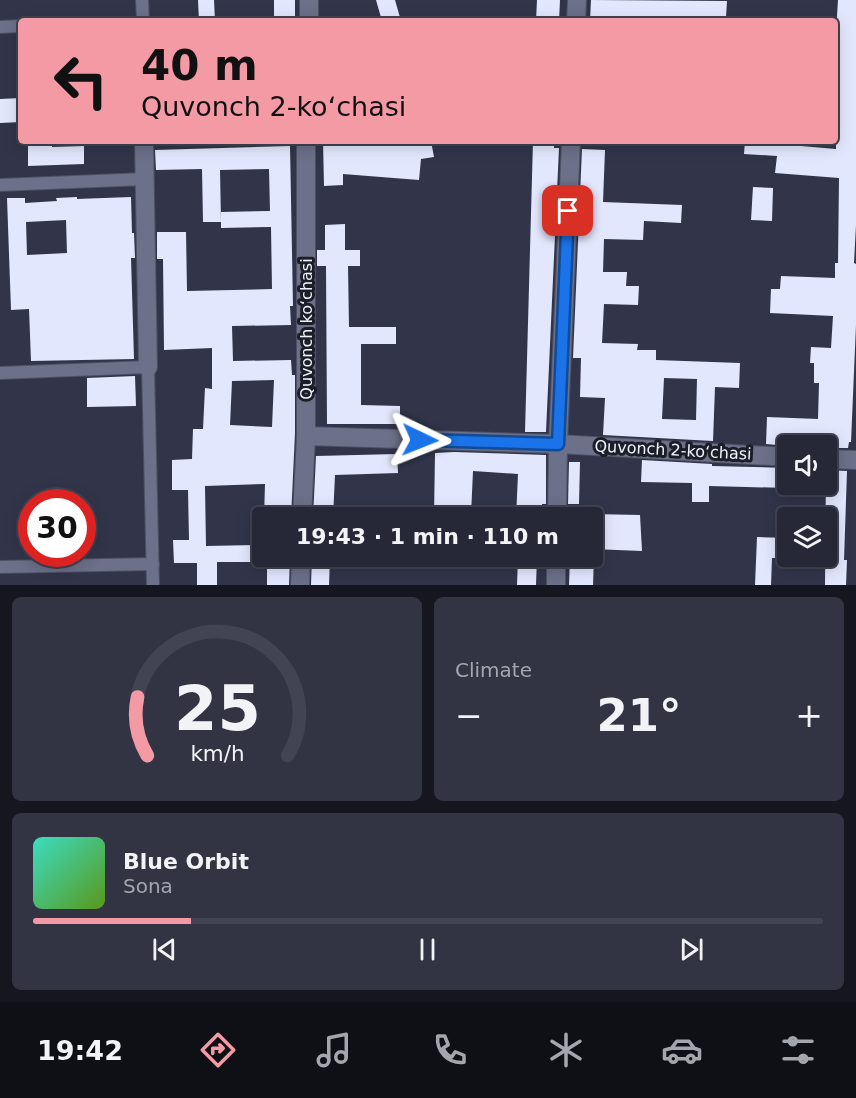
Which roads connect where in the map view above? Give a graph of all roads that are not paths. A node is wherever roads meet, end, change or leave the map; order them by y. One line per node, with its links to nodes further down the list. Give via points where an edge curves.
1 (142, 0): 4 (lane)
2 (309, 0): 5 (street)
3 (577, 0): 6 (street)
4 (143, 18)
5 (309, 18)
6 (576, 18)
7 (0, 27): 8 (lane)
8 (18, 27)
9 (144, 144): 12 (street)
10 (306, 144): 16 (street, Quvonch koʻchasi)
11 (571, 144): 17 (street)
12 (145, 179): 13 (lane); 14 (street)
13 (0, 185)
14 (148, 368): 15 (lane); 23 (lane)
15 (0, 373)
16 (306, 436): 17 (street, Quvonch 2-koʻchasi); 21 (street, Quvonch koʻchasi)
17 (558, 444): 18 (street, Quvonch 2-koʻchasi); 22 (street)
18 (777, 456)
19 (837, 459): 20 (street)
20 (856, 460)
21 (303, 507)
22 (557, 507)
23 (153, 564): 24 (lane); 27 (lane)
24 (0, 567)
25 (301, 567): 28 (street)
26 (556, 567): 29 (street)
27 (153, 585)
28 (300, 585)
29 (556, 585)

